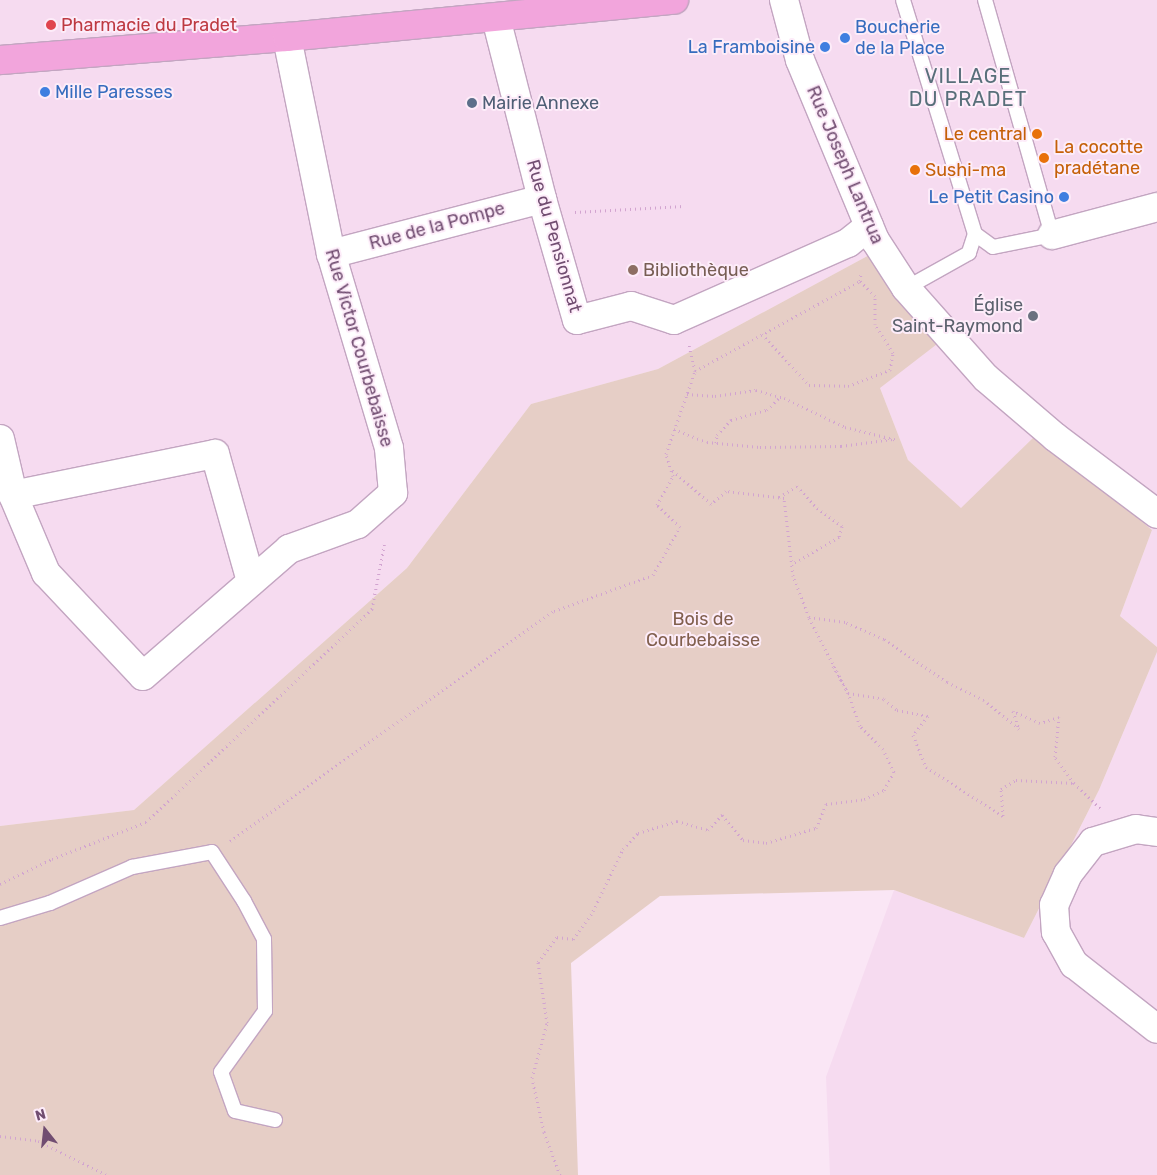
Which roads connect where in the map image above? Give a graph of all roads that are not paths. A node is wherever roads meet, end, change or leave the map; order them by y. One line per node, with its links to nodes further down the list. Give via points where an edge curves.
1 (674, 0): 5 (main road)
2 (784, 0): 12 (street, Rue Joseph Lantrua, via 800,60)
3 (903, 0): 10 (lane)
4 (985, 0): 11 (lane)
5 (496, 18): 6 (main road); 8 (street, Rue du Pensionnat)
6 (287, 37): 7 (main road); 13 (street, Rue Victor Courbebaisse)
7 (0, 60)
8 (544, 206): 12 (street, Rue du Pensionnat, via 578,320 631,306 674,320); 13 (street, Rue de la Pompe)
9 (1157, 207): 11 (street)
10 (975, 234): 11 (lane, via 994,247); 14 (lane, via 969,252)
11 (1052, 235)
12 (864, 238): 14 (street, Rue Joseph Lantrua)
13 (332, 254): 18 (street, Rue Victor Courbebaisse, via 389,448 393,493 358,524 289,549)
14 (906, 288): 17 (street, Rue Joseph Lantrua, via 986,378 1055,437)
15 (0, 439): 16 (street)
16 (13, 495): 18 (street, via 215,454); 18 (street, via 46,573 143,676)
17 (1157, 514)
18 (252, 581)
19 (1157, 832): 21 (street, via 1136,829 1093,842 1068,874 1054,905 1056,932 1074,964)
20 (0, 918): 22 (lane, via 50,903 132,867 212,852 264,939 265,1011 221,1072 235,1111)
21 (1157, 1029)
22 (275, 1120)

